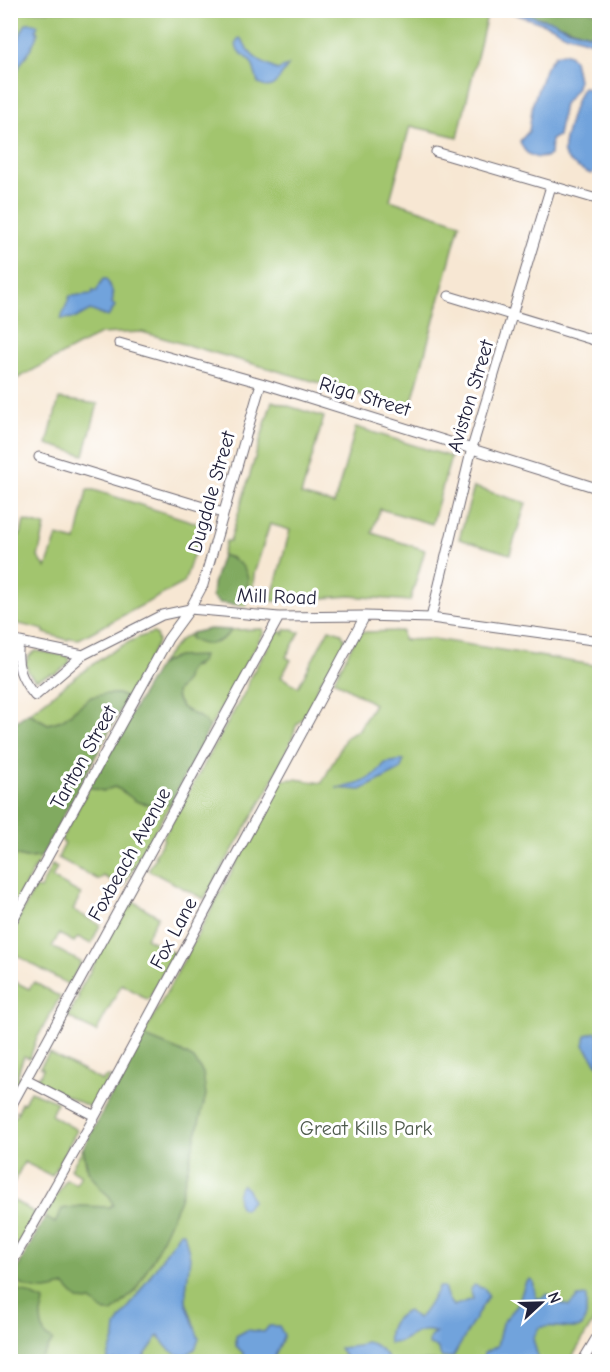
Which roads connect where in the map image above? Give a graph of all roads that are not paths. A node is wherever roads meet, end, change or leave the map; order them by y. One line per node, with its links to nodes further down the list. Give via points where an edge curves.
1 (436, 152): 2 (street)
2 (551, 186): 3 (street); 5 (street, Aviston Street)
3 (600, 200)
4 (449, 296): 5 (street)
5 (514, 315): 6 (street); 9 (street, Aviston Street)
6 (600, 342)
7 (119, 343): 8 (street, Riga Street)
8 (261, 383): 9 (street, Riga Street); 12 (street, Dugdale Street)
9 (472, 448): 11 (street, Riga Street); 16 (street, Aviston Street)
10 (39, 456): 12 (street)
11 (600, 489)
12 (223, 513): 13 (street, Dugdale Street, via 203,585)
13 (190, 609): 15 (street, Mill Road); 19 (street, Mill Road, via 162,615); 20 (street, Tarlton Street, via 168,639)
14 (365, 616): 15 (street, Mill Road); 16 (street, Mill Road); 23 (street, Fox Lane)
15 (279, 617): 21 (street, Foxbeach Avenue)
16 (430, 618): 18 (street, Mill Road)
17 (15, 641): 19 (street); 19 (street, Mill Road, via 18,669 35,696)
18 (600, 641)
19 (83, 655)
20 (10, 925)
21 (26, 1080): 22 (street, Foxbeach Avenue); 23 (street)
22 (10, 1108)
23 (95, 1116): 24 (street, Fox Lane)
24 (10, 1266)
25 (600, 1332): 26 (street)
26 (582, 1362)

